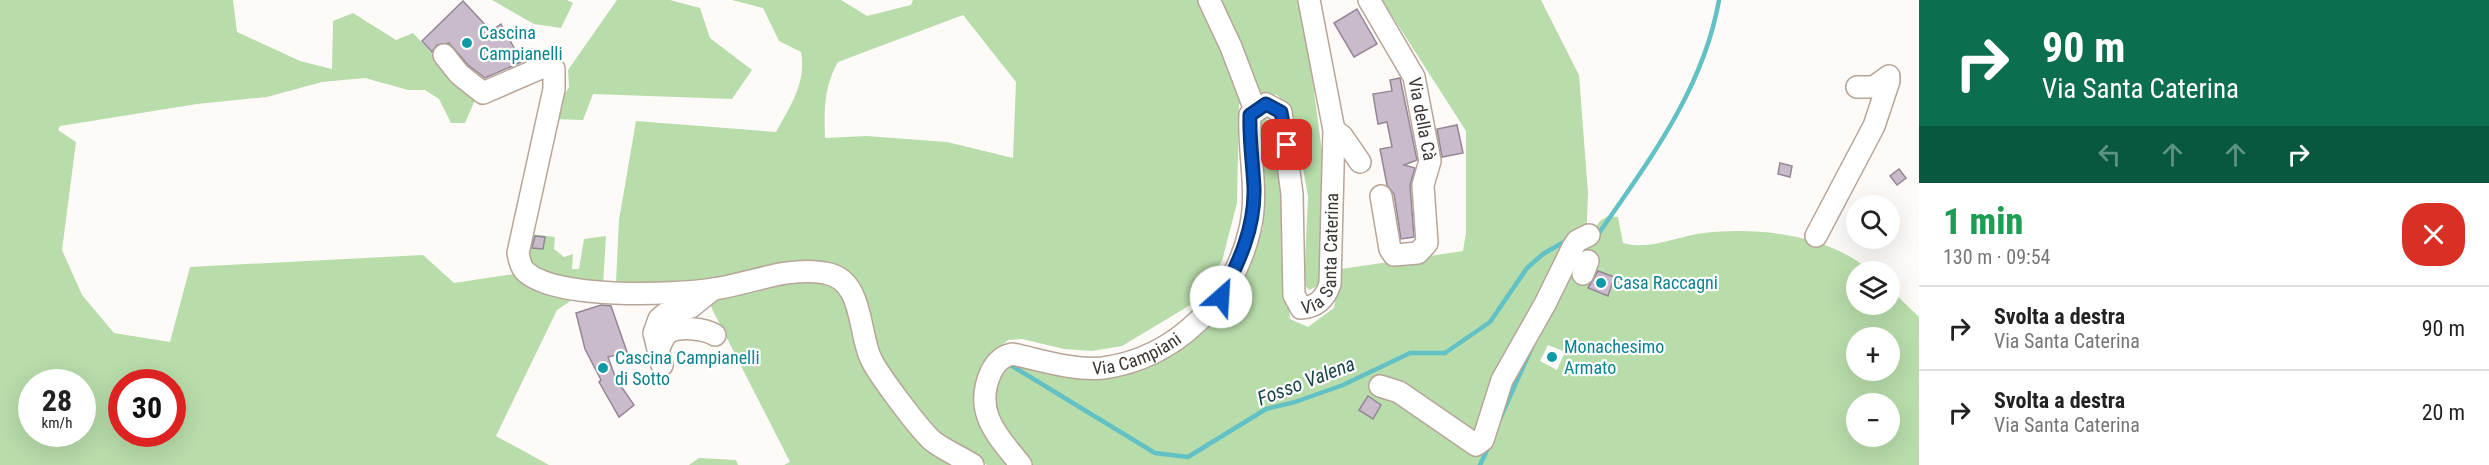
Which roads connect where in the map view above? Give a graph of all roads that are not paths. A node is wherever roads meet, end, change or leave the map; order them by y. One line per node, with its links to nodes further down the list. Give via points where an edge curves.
1 (1209, 0): 6 (street)
2 (1309, 0): 7 (street, Via Santa Caterina)
3 (1369, 0): 9 (street, Via della Cà, via 1414,77 1430,161 1423,185 1427,243 1418,253 1394,255 1390,249)
4 (444, 55): 12 (street, via 459,74 483,93 543,67 554,69 555,89 518,253 523,269 563,289)
5 (1857, 87): 11 (street, via 1874,87 1889,78 1874,126)
6 (1255, 110): 7 (street, Via Santa Caterina, via 1266,104 1281,112 1292,194 1293,286 1301,308 1326,298 1330,284); 16 (street, Via Campiani, via 1250,115 1254,190 1251,229 1221,297 1199,322 1139,359 1101,368 1001,352 985,385 985,406 989,425)
7 (1334, 129): 8 (street)
8 (1360, 162)
9 (1381, 196)
10 (1589, 235): 14 (street, via 1573,247 1510,363 1483,440 1476,445 1399,392)
11 (1816, 236)
12 (713, 289): 13 (street, via 691,307 658,319 654,333 660,357 666,334 672,330 707,330); 15 (street, via 807,272 840,279 857,300 871,361 933,441)
13 (715, 334)
14 (1380, 386)
15 (973, 465)
16 (1021, 465)

